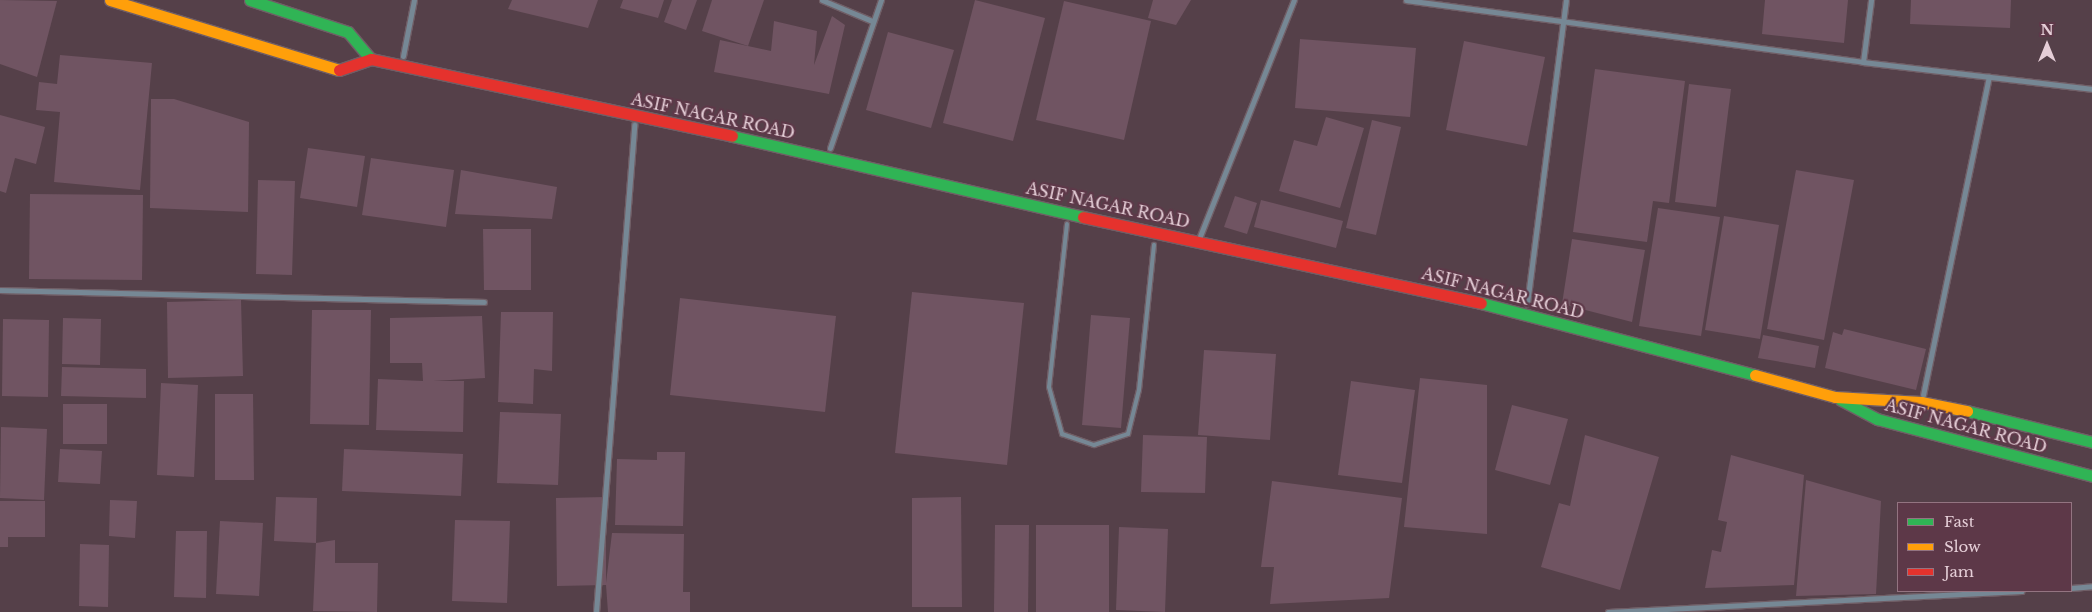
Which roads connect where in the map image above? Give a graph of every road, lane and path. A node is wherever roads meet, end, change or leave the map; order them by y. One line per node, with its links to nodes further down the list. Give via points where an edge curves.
1 (110, 0): 12 (main road, via 339,70)
2 (250, 0): 12 (main road, via 348,32)
3 (414, 0): 14 (street)
4 (822, 0): 11 (street)
5 (881, 0): 11 (street)
6 (1294, 0): 21 (street)
7 (1406, 0): 10 (street)
8 (1566, 0): 10 (street)
9 (1872, 0): 13 (street)
10 (1565, 19): 13 (street); 24 (street)
11 (872, 21): 18 (street)
12 (370, 59): 14 (main road, ASIF NAGAR ROAD)
13 (1863, 62): 15 (street)
14 (400, 67): 17 (main road, ASIF NAGAR ROAD)
15 (1989, 77): 16 (street); 26 (street)
16 (2092, 88)
17 (634, 116): 18 (main road, ASIF NAGAR ROAD); 32 (street)
18 (827, 156): 19 (main road, ASIF NAGAR ROAD)
19 (1068, 214): 20 (main road, ASIF NAGAR ROAD); 20 (lane, via 1049,387 1062,434 1094,445 1128,434 1139,390)
20 (1155, 234): 21 (main road, ASIF NAGAR ROAD)
21 (1198, 240): 24 (main road, ASIF NAGAR ROAD)
22 (0, 290): 23 (street)
23 (484, 302)
24 (1526, 313): 25 (main road, ASIF NAGAR ROAD)
25 (1835, 397): 26 (main road, ASIF NAGAR ROAD); 28 (main road, ASIF NAGAR ROAD, via 1877,419 1918,425)
26 (1920, 407): 27 (main road, ASIF NAGAR ROAD, via 2000,417)
27 (2092, 442)
28 (2092, 476)
29 (2092, 586): 30 (street)
30 (2072, 588)
31 (2001, 592): 33 (street)
32 (596, 612)
33 (1608, 612)

